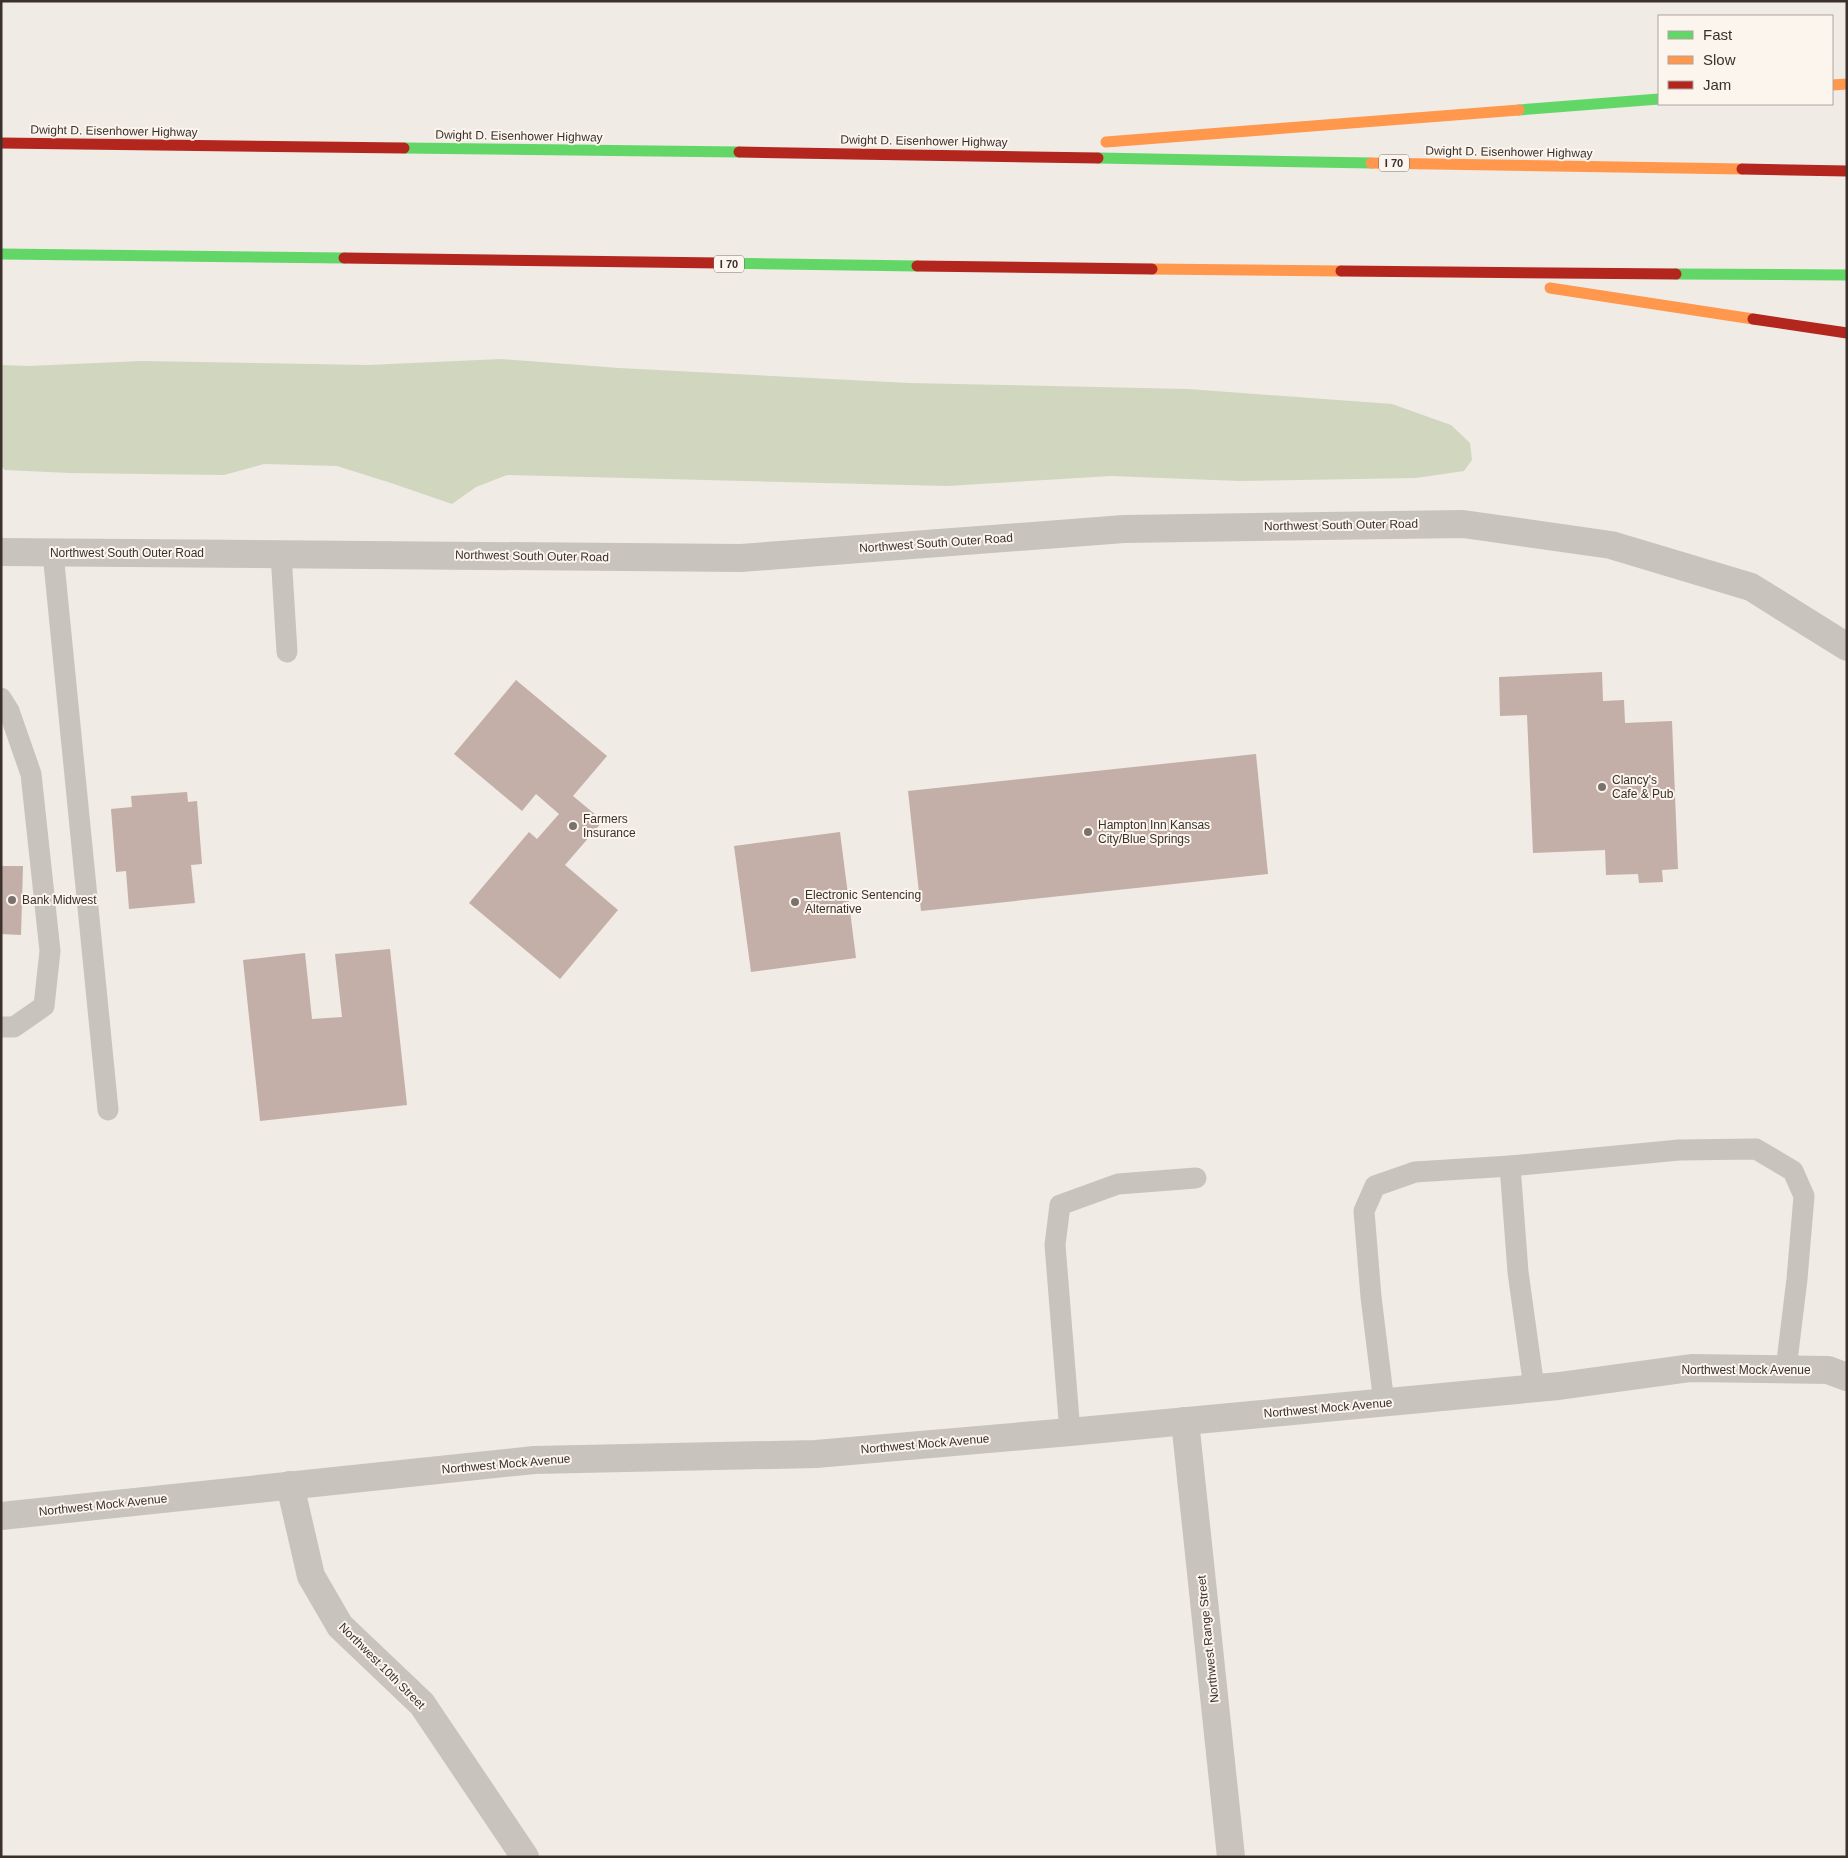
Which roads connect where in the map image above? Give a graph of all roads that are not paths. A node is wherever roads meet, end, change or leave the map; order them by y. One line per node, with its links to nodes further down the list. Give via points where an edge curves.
1 (1847, 84): 2 (highway)
2 (1833, 85)
3 (1658, 99): 5 (highway)
4 (1, 143): 7 (highway, Dwight D. Eisenhower Highway / I 70)
5 (1092, 143)
6 (1062, 146): 7 (highway)
7 (942, 155): 8 (highway, Dwight D. Eisenhower Highway / I 70)
8 (1847, 171)
9 (1, 254): 10 (highway, I 70)
10 (1457, 273): 11 (highway, I 70); 12 (highway)
11 (1847, 275)
12 (1847, 333)
13 (1, 552): 14 (street, Northwest South Outer Road)
14 (52, 553): 15 (street, Northwest South Outer Road); 20 (lane)
15 (281, 554): 16 (street, Northwest South Outer Road, via 741,558 1124,529 1464,524 1611,545 1751,586); 17 (lane)
16 (1847, 647)
17 (287, 652)
18 (1, 698): 19 (lane, via 9,711 31,774 50,951 44,1006 14,1027)
19 (1, 1027)
20 (108, 1110)
21 (1510, 1166): 23 (lane, via 1679,1150 1756,1149 1793,1171 1804,1196); 25 (lane, via 1518,1272); 26 (lane, via 1415,1172 1375,1186 1364,1210 1370,1297)
22 (1196, 1178): 28 (lane, via 1118,1184 1060,1205 1055,1245)
23 (1786, 1369): 24 (street, Northwest Mock Avenue, via 1828,1370); 25 (street, Northwest Mock Avenue, via 1691,1368)
24 (1847, 1377)
25 (1534, 1388): 26 (street, Northwest Mock Avenue)
26 (1384, 1402): 27 (street, Northwest Mock Avenue)
27 (1185, 1421): 28 (street, Northwest Mock Avenue); 32 (street, Northwest Range Street)
28 (1070, 1432): 29 (street, Northwest Mock Avenue, via 816,1454 534,1460)
29 (290, 1485): 30 (street, Northwest Mock Avenue); 31 (street, Northwest 10th Street, via 311,1576 340,1626 422,1704)
30 (1, 1516)
31 (525, 1857)
32 (1231, 1857)

